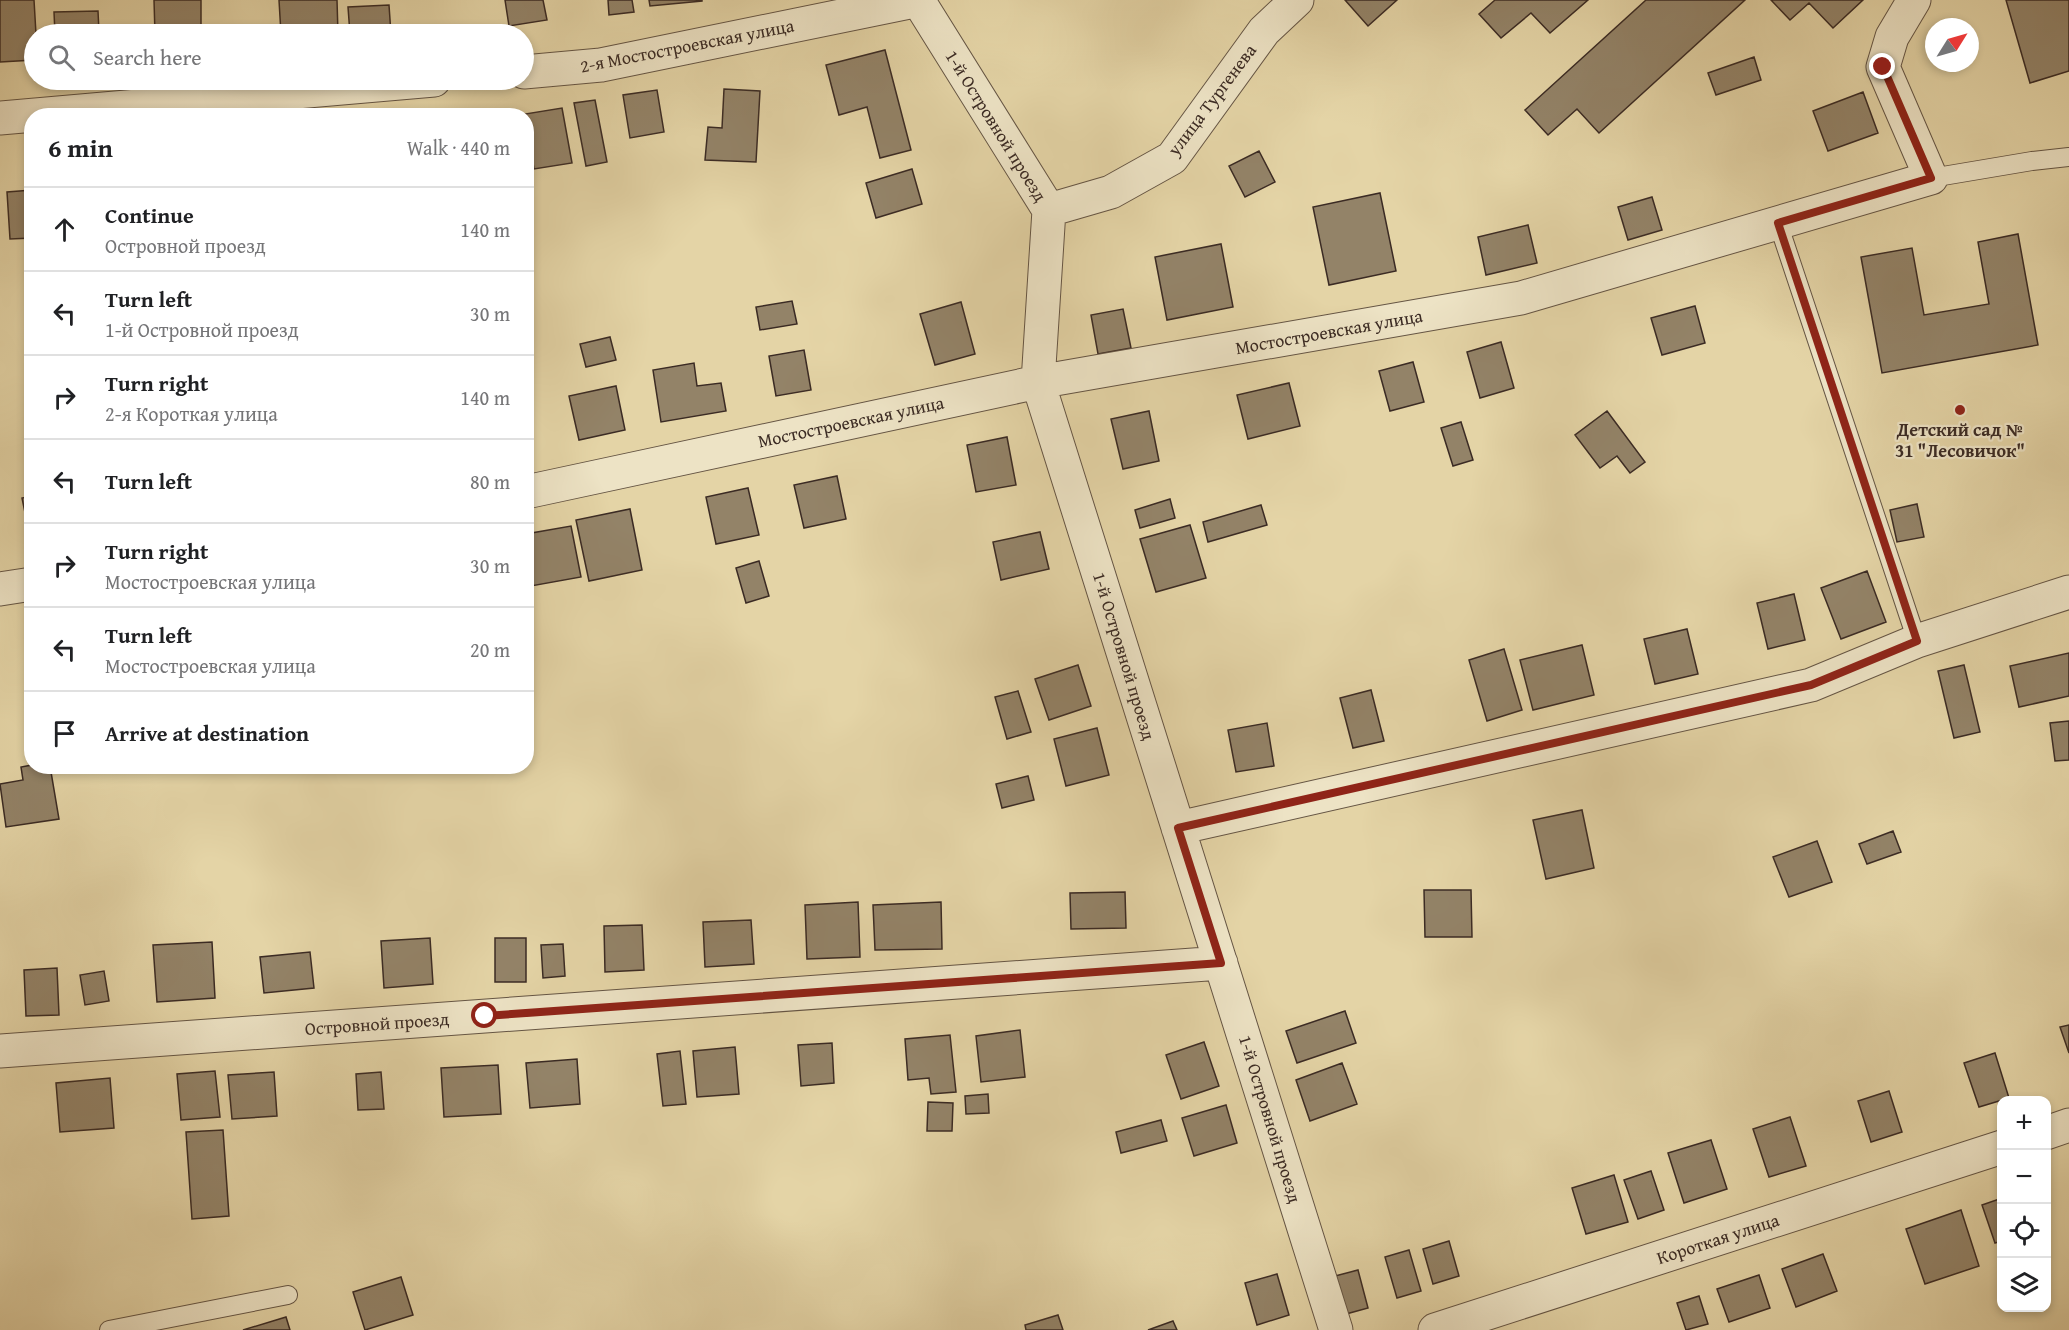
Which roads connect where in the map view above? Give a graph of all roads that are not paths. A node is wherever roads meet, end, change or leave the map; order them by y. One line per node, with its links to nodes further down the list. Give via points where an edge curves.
1 (918, 0): 4 (street, 2-я Мостостроевская улица, via 601,65); 11 (street, 1-й Островной проезд)
2 (1297, 0): 11 (street, улица Тургенева, via 1264,31 1172,158 1111,192)
3 (1914, 0): 10 (street, via 1892,37 1883,67)
4 (534, 71)
5 (320, 90): 6 (street)
6 (114, 108)
7 (24, 116): 8 (street)
8 (0, 118)
9 (2069, 158): 10 (lane)
10 (1931, 178): 12 (street, Мостостроевская улица)
11 (1049, 210): 13 (street, 1-й Островной проезд)
12 (1778, 223): 13 (street, Мостостроевская улица, via 1521,298); 18 (lane)
13 (1038, 382): 14 (street, Мостостроевская улица); 19 (street, 1-й Островной проезд)
14 (534, 490)
15 (24, 585): 16 (street)
16 (0, 589)
17 (2069, 592): 18 (street)
18 (1917, 641): 19 (street, via 1811,685)
19 (1178, 828): 20 (street, 1-й Островной проезд)
20 (1221, 963): 21 (street, Островной проезд); 27 (street, 1-й Островной проезд)
21 (0, 1051)
22 (2069, 1125): 23 (street)
23 (2051, 1130)
24 (1997, 1148): 28 (street, Короткая улица)
25 (288, 1295): 26 (lane)
26 (109, 1330)
27 (1336, 1330)
28 (1435, 1330)

